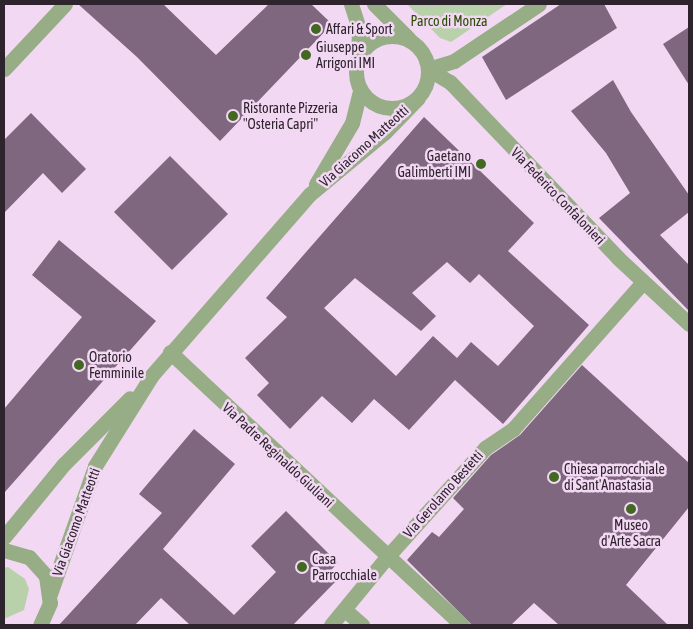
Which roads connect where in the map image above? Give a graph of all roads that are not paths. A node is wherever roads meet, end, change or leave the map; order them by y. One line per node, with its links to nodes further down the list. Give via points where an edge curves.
1 (65, 4): 8 (street)
2 (351, 4): 6 (street, via 360,37)
3 (374, 4): 5 (street)
4 (540, 4): 7 (street, via 454,61)
5 (414, 43): 6 (street, via 400,37 383,37 366,46); 7 (street)
6 (357, 60): 9 (street, via 355,74)
7 (428, 68): 10 (street, via 426,83); 12 (street, Via Federico Confalonieri, via 450,82)
8 (4, 69)
9 (360, 91): 10 (street, via 371,103 386,108 405,106); 11 (street, Via Giacomo Matteotti, via 352,123)
10 (418, 98): 11 (street, Via Giacomo Matteotti, via 385,132)
11 (310, 194): 14 (street, Via Giacomo Matteotti)
12 (643, 282): 13 (street, Via Federico Confalonieri); 18 (street, Via Gerolamo Bestetti, via 513,429 485,448)
13 (689, 324)
14 (170, 352): 15 (street, Via Giacomo Matteotti); 18 (street, Via Padre Reginaldo Giuliani)
15 (152, 375): 16 (street, Via Giacomo Matteotti, via 64,464); 19 (street, Via Giacomo Matteotti, via 89,480)
16 (4, 537)
17 (4, 550): 19 (street, via 23,554 38,564 47,579)
18 (387, 557): 20 (street, Via Gerolamo Bestetti); 24 (street, Via Padre Reginaldo Giuliani)
19 (50, 594): 21 (street, Via Giacomo Matteotti, via 49,608)
20 (345, 610): 22 (street, Via Gerolamo Bestetti); 23 (street)
21 (40, 625)
22 (331, 625)
23 (362, 625)
24 (462, 625)

